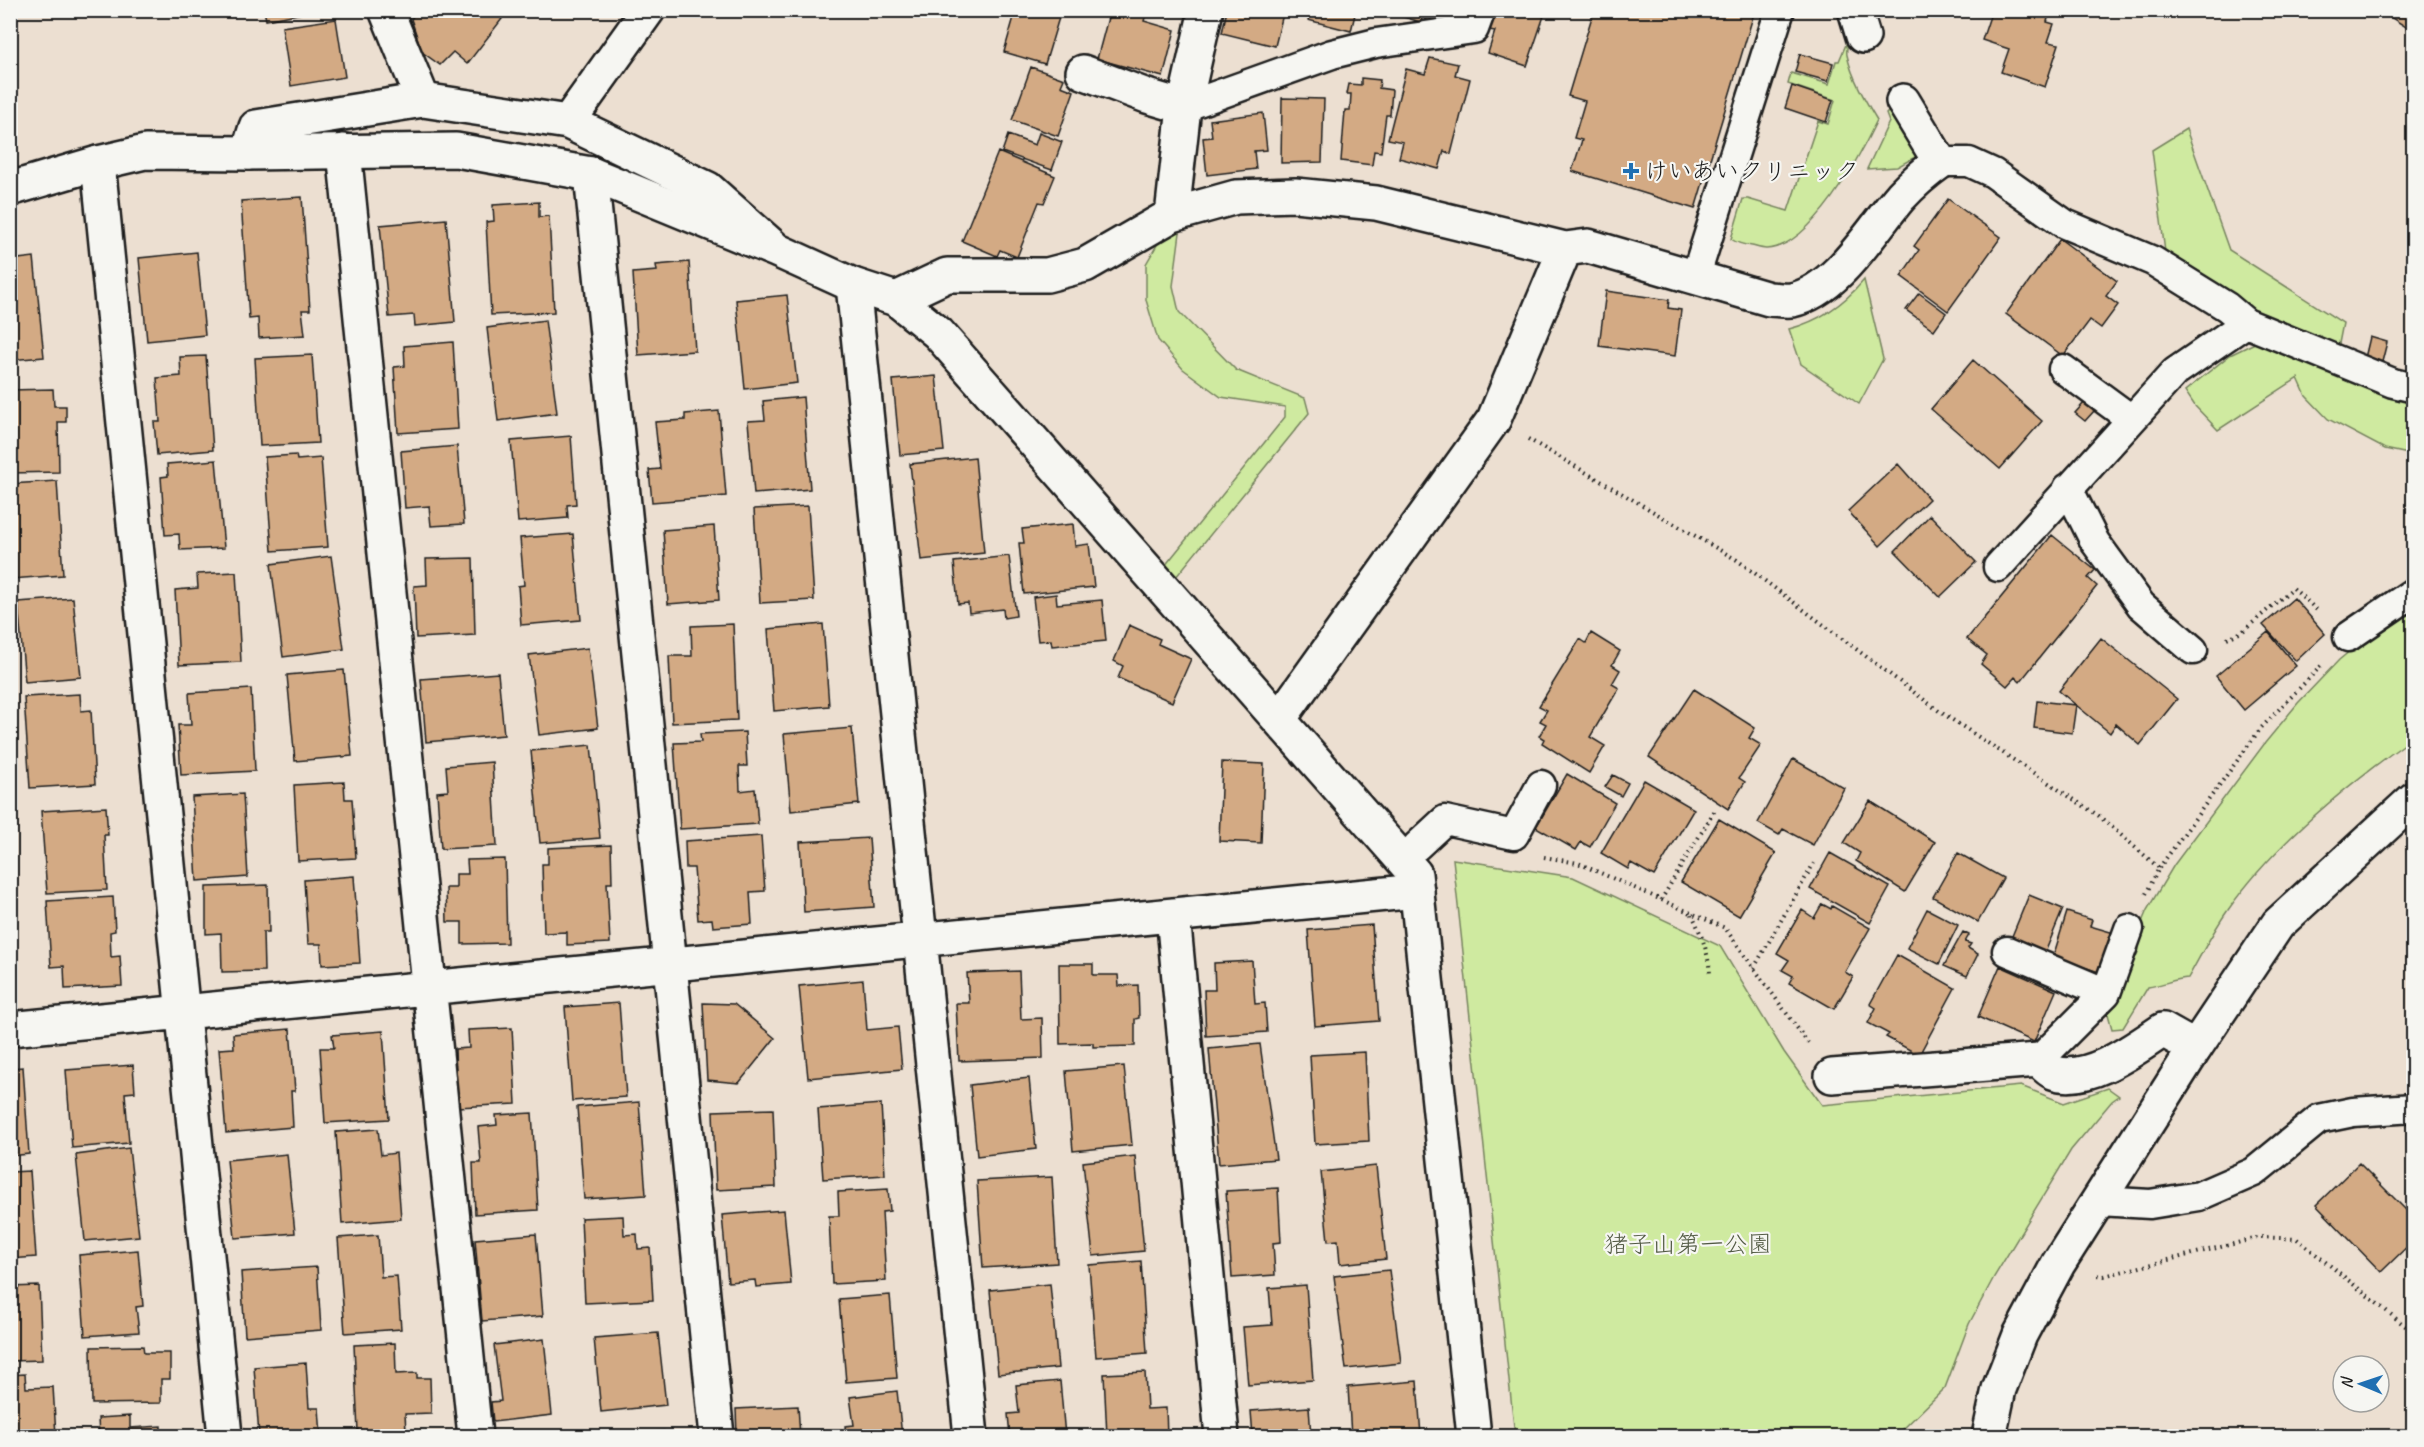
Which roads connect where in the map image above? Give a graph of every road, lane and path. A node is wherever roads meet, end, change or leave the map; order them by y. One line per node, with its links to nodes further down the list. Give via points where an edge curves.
1 (386, 10): 7 (street)
2 (648, 10): 10 (street)
3 (1206, 10): 9 (street)
4 (1481, 10): 9 (lane, via 1474,29 1376,43 1332,54)
5 (1780, 10): 20 (lane)
6 (1083, 72): 9 (street)
7 (423, 100): 10 (street); 12 (street, via 256,127)
8 (1904, 101): 13 (street)
9 (1184, 106): 17 (street)
10 (568, 122): 18 (street, via 708,189)
11 (344, 151): 12 (street); 15 (street, via 456,150); 52 (street)
12 (248, 153): 14 (street, via 145,152)
13 (1940, 162): 20 (street, via 1902,194 1832,279 1808,295 1791,300 1769,299); 23 (lane, via 1969,162 1993,172 2065,224 2153,261 2228,307)
14 (98, 163): 16 (street); 54 (street)
15 (591, 174): 18 (street); 49 (street)
16 (10, 189)
17 (1172, 215): 19 (street, via 1236,197 1295,195 1376,203); 22 (street, via 1085,266 1047,275 947,275)
18 (776, 249): 21 (street)
19 (1565, 249): 20 (street, via 1588,246); 26 (street)
20 (1695, 278)
21 (853, 285): 22 (street); 47 (street)
22 (896, 299): 33 (street, via 938,333)
23 (2246, 323): 25 (lane); 27 (lane, via 2175,372)
24 (2063, 369): 27 (lane)
25 (2414, 388)
26 (1494, 419): 33 (street); 41 (path, via 1737,560 1939,711 2099,816)
27 (2131, 419): 28 (lane)
28 (2068, 488): 29 (lane); 32 (lane, via 2095,542 2140,605)
29 (1998, 567)
30 (2414, 592): 31 (lane)
31 (2348, 637): 32 (path, via 2294,588 2242,632); 41 (path, via 2261,728)
32 (2193, 651)
33 (1280, 718): 38 (street)
34 (1541, 785): 38 (lane, via 1514,835 1446,820)
35 (2414, 799): 56 (street, via 2278,924)
36 (1715, 810): 43 (path)
37 (1449, 842): 38 (lane)
38 (1405, 847): 42 (street, via 1416,874)
39 (1542, 857): 43 (path, via 1578,863)
40 (1814, 864): 50 (path)
41 (2159, 868): 46 (path)
42 (1417, 891): 45 (street); 68 (street)
43 (1661, 900): 44 (path)
44 (1692, 914): 50 (path, via 1725,928); 51 (path, via 1703,938)
45 (1173, 915): 47 (street); 67 (street)
46 (2129, 929): 53 (lane)
47 (919, 940): 49 (street); 66 (street)
48 (2007, 951): 53 (lane)
49 (669, 965): 52 (street); 65 (street)
50 (1754, 968): 58 (path)
51 (1710, 975)
52 (430, 988): 54 (street); 64 (street)
53 (2106, 993): 57 (lane)
54 (183, 1012): 55 (street); 63 (street)
55 (10, 1029)
56 (2195, 1048): 57 (street, via 2163,1030 2128,1054 2090,1071 2066,1075 2051,1072); 60 (street)
57 (2040, 1060): 58 (street)
58 (1832, 1076)
59 (2414, 1108): 60 (lane, via 2352,1112 2319,1119 2254,1172 2199,1196 2150,1204)
60 (2099, 1201): 61 (street)
61 (2058, 1264): 62 (path, via 2104,1276 2261,1237 2296,1239); 69 (street, via 2020,1335 1999,1389)
62 (2414, 1333)
63 (225, 1437)
64 (475, 1437)
65 (717, 1437)
66 (971, 1437)
67 (1222, 1437)
68 (1474, 1437)
69 (1989, 1437)

